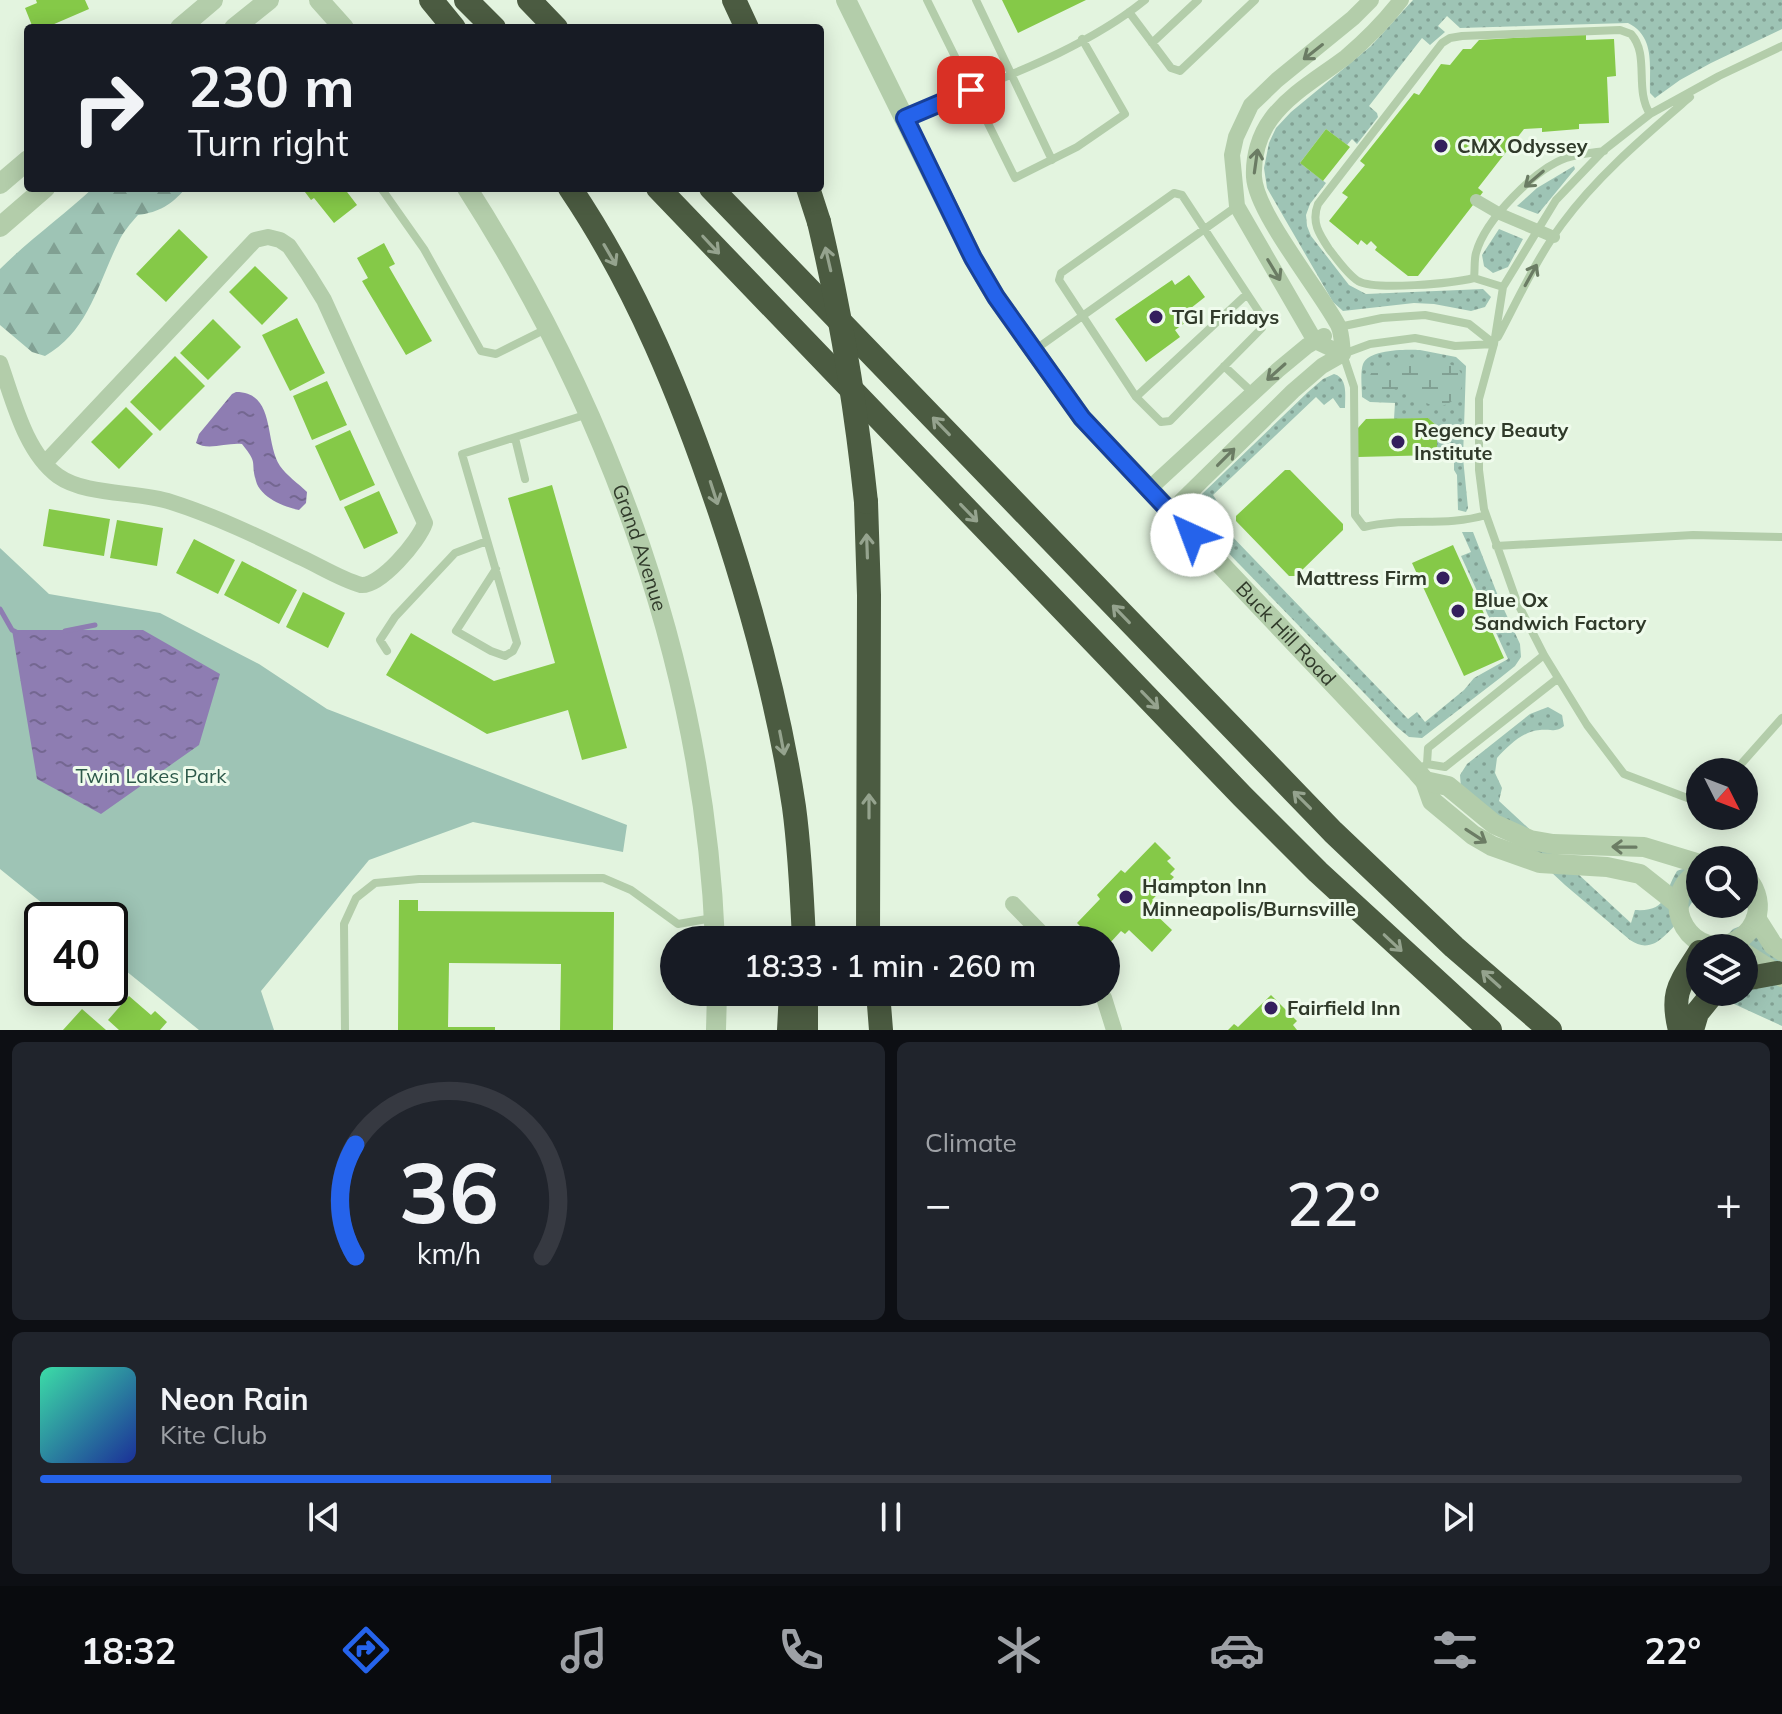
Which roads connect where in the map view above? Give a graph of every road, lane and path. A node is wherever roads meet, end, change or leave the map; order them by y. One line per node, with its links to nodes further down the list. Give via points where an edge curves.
1 (213, 0): 17 (street)
2 (269, 0): 18 (street)
3 (319, 0): 19 (street)
4 (431, 0): 20 (highway)
5 (466, 0): 21 (highway)
6 (529, 0): 22 (highway)
7 (734, 0): 23 (highway)
8 (846, 0): 31 (street, Buck Hill Road)
9 (927, 0): 29 (lane)
10 (976, 0): 27 (lane)
11 (1145, 0): 16 (lane)
12 (1198, 0): 25 (lane)
13 (1255, 0): 25 (lane, via 1180,71 1171,68)
14 (1371, 0): 44 (street, one-way to 44, via 1251,105 1232,155)
15 (1401, 0): 54 (street, one-way to 15, via 1257,190 1256,154 1260,137 1280,109 1364,40)
16 (1129, 12): 24 (lane); 25 (lane)
17 (185, 24)
18 (239, 24)
19 (340, 24)
20 (451, 24)
21 (490, 24)
22 (552, 24)
23 (745, 24)
24 (1082, 39): 27 (lane); 33 (lane, via 1125,114)
25 (1152, 43)
26 (1782, 46): 28 (lane)
27 (1011, 72): 29 (lane); 33 (lane)
28 (1702, 86): 30 (lane); 49 (lane, via 1635,144)
29 (971, 90): 31 (lane); 33 (lane, via 1015,178)
30 (1650, 114): 32 (lane); 50 (lane, via 1643,102 1640,49 1631,34 1620,30 1462,36 1442,43 1318,204 1315,224 1357,281 1372,286)
31 (905, 118): 58 (street, Buck Hill Road, via 973,258)
32 (1604, 150): 45 (lane, one-way to 45, via 1551,166); 48 (lane, via 1556,200)
33 (1052, 160)
34 (24, 163): 35 (street)
35 (0, 184)
36 (40, 192): 46 (street)
37 (384, 192): 55 (lane, via 424,249 481,351 496,354)
38 (469, 192): 55 (street, Grand Avenue)
39 (572, 192): 84 (highway, one-way to 84, via 634,297 700,451 752,607 782,740)
40 (662, 192): 116 (highway, one-way to 116, via 1242,796)
41 (715, 192): 117 (highway, one-way to 41, via 1322,821)
42 (809, 192): 82 (highway, one-way to 42, bridge, via 866,502 839,306)
43 (1476, 200): 45 (street)
44 (1237, 206): 47 (lane); 56 (street, one-way to 56)
45 (1500, 214): 48 (street); 50 (lane, via 1476,252)
46 (0, 227)
47 (1205, 228): 52 (lane); 53 (lane); 53 (lane, via 1182,195 1174,193 1061,273 1059,280)
48 (1537, 230): 49 (street); 51 (lane)
49 (1554, 237): 57 (lane, one-way to 49)
50 (1474, 278): 51 (lane)
51 (1503, 287): 57 (lane)
52 (1247, 294): 61 (lane, via 1263,318 1262,328); 63 (lane)
53 (1081, 316): 58 (lane); 63 (lane)
54 (1339, 327): 56 (street); 57 (lane, via 1425,315 1469,324); 59 (street)
55 (548, 328): 64 (street, Grand Avenue)
56 (1315, 341): 59 (street); 62 (street, one-way to 62)
57 (1494, 344): 59 (lane, via 1455,346 1415,338); 70 (lane, via 1477,428)
58 (1034, 351): 68 (street, Buck Hill Road, via 1082,418)
59 (1343, 354): 69 (street, one-way to 59, via 1293,391); 70 (lane, via 1354,387 1355,515 1364,527 1464,522)
60 (0, 363): 66 (street)
61 (1224, 366): 62 (lane); 63 (lane, via 1170,421 1161,422)
62 (1253, 393): 68 (street)
63 (1136, 397)
64 (589, 414): 65 (lane); 88 (street, Grand Avenue, via 630,515 671,645 696,768)
65 (515, 438): 67 (lane); 72 (lane, via 462,454)
66 (45, 463): 66 (street, via 74,484 184,506 358,585 379,580 425,523 324,300 289,246 268,237 255,240)
67 (525, 479)
68 (1149, 489): 69 (street, Buck Hill Road)
69 (1170, 512): 80 (street, Buck Hill Road)
70 (1486, 515): 73 (lane)
71 (1782, 537): 73 (lane, via 1693,535)
72 (487, 541): 74 (lane); 75 (lane, via 455,553 395,617 380,640)
73 (1496, 546): 76 (lane)
74 (496, 569): 74 (lane, via 517,643 505,656 456,631)
75 (387, 651)
76 (1544, 655): 77 (lane); 80 (lane, via 1428,748)
77 (1557, 679): 80 (lane, via 1445,767); 81 (lane, via 1624,774)
78 (1782, 718): 79 (lane)
79 (1746, 758)
80 (1423, 772): 83 (street, Buck Hill Road, one-way to 80, via 1644,847 1530,840 1494,824); 87 (street, Buck Hill Road, one-way to 87, via 1432,801 1492,846 1540,863 1640,874)
81 (1686, 797)
82 (869, 840): 93 (highway); 94 (highway)
83 (1686, 860)
84 (800, 866): 91 (highway); 92 (highway)
85 (1686, 883): 87 (street)
86 (1013, 904): 95 (street)
87 (1678, 904): 96 (street)
88 (714, 918): 90 (street, Grand Avenue); 109 (lane, via 678,924 631,890 603,878 375,883 356,898 344,924)
89 (1756, 918): 97 (street); 99 (street)
90 (714, 926)
91 (796, 926)
92 (803, 926)
93 (868, 926)
94 (874, 926)
95 (1034, 926)
96 (1690, 934)
97 (1747, 934)
98 (1758, 957): 99 (street)
99 (1780, 967): 101 (highway)
100 (1686, 971): 118 (highway, via 1676,998)
101 (1758, 974)
102 (717, 1006): 110 (street)
103 (790, 1006): 111 (highway)
104 (806, 1006): 112 (highway)
105 (868, 1006): 113 (highway)
106 (879, 1006): 114 (highway)
107 (1106, 1006): 115 (street)
108 (1703, 1006): 119 (highway)
109 (345, 1030)
110 (716, 1030)
111 (789, 1030)
112 (806, 1030)
113 (868, 1030)
114 (881, 1030)
115 (1114, 1030)
116 (1490, 1030)
117 (1550, 1030)
118 (1680, 1030)
119 (1692, 1030)

